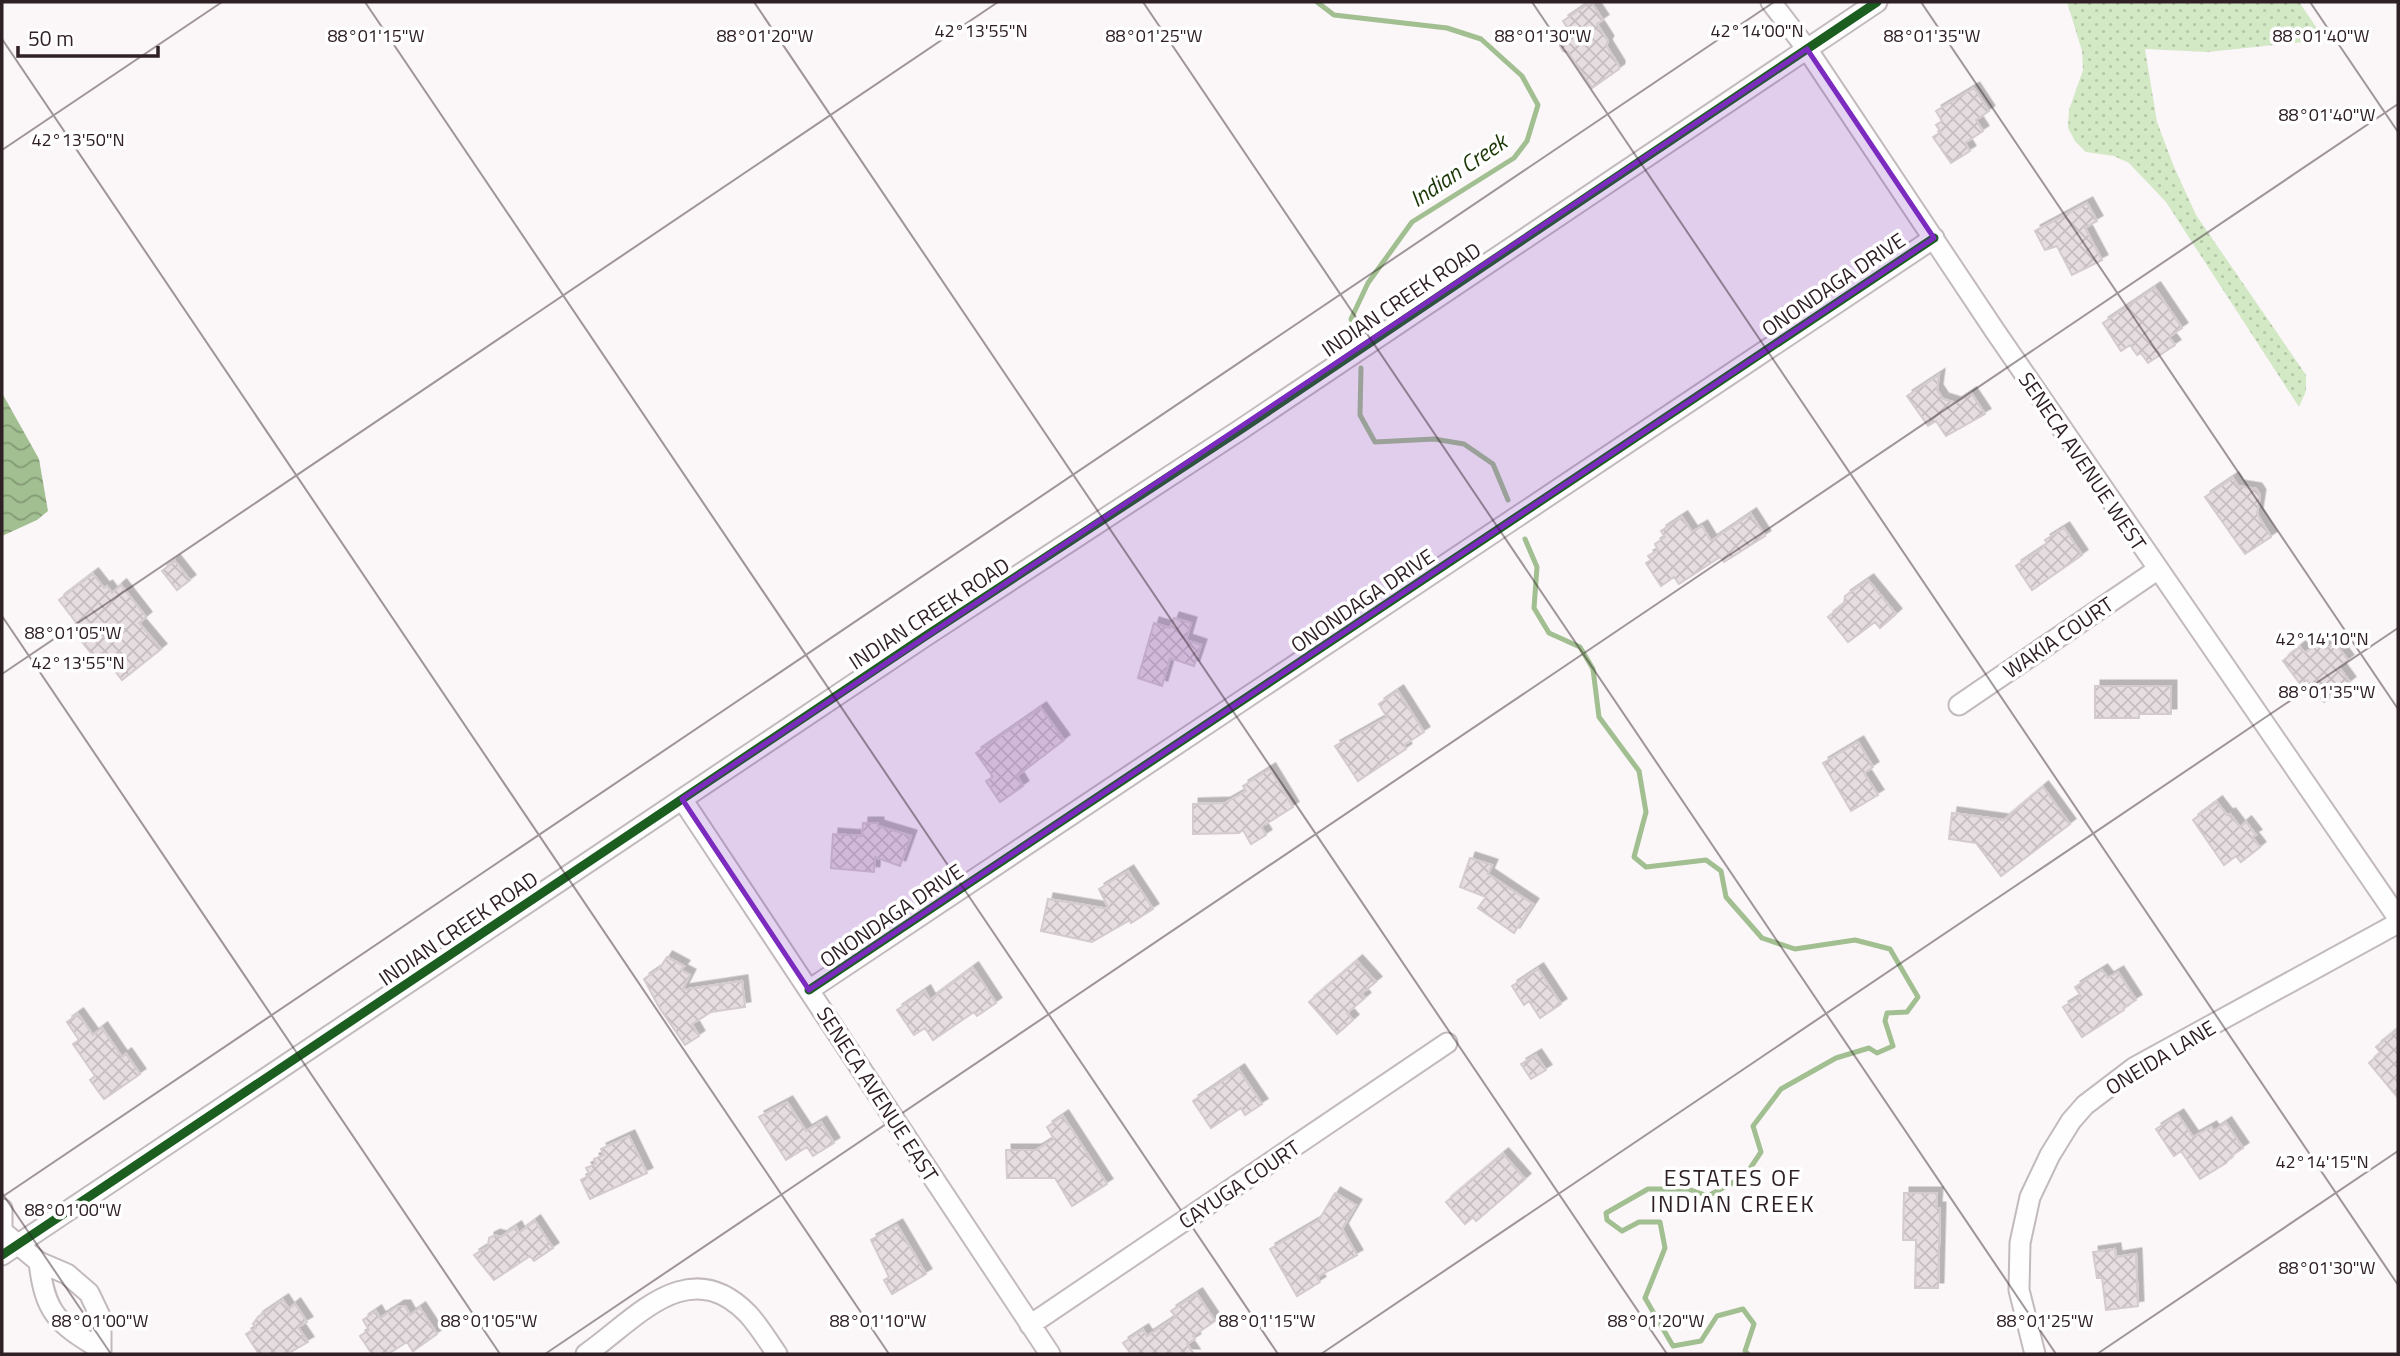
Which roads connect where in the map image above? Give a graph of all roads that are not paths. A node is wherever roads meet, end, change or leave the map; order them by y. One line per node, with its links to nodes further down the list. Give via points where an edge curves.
1 (1771, 2): 3 (street, SENECA AVENUE WEST)
2 (1877, 2): 3 (street, INDIAN CREEK ROAD)
3 (1807, 49): 4 (street, SENECA AVENUE WEST); 7 (street, INDIAN CREEK ROAD)
4 (1934, 238): 5 (street, SENECA AVENUE WEST); 10 (street, ONONDAGA DRIVE)
5 (2157, 570): 6 (street, WAKIA COURT); 8 (street, SENECA AVENUE WEST)
6 (1959, 705)
7 (682, 799): 10 (street, SENECA AVENUE EAST); 14 (street, INDIAN CREEK ROAD)
8 (2398, 918)
9 (2398, 923): 21 (street, ONEIDA LANE, via 2135,1067 2071,1121 2030,1197 2020,1243 2019,1290)
10 (809, 990): 16 (street, SENECA AVENUE EAST)
11 (1447, 1043): 16 (street, CAYUGA COURT)
12 (2, 1209): 13 (street)
13 (2, 1231): 14 (street)
14 (10, 1250): 15 (street)
15 (39, 1262): 17 (street, via 52,1314); 17 (street, via 67,1273 89,1293 101,1318)
16 (1030, 1325): 20 (street, SENECA AVENUE EAST)
17 (100, 1352)
18 (586, 1354): 19 (street, via 666,1294 696,1289 738,1305)
19 (776, 1354)
20 (1050, 1354)
21 (2035, 1354)

